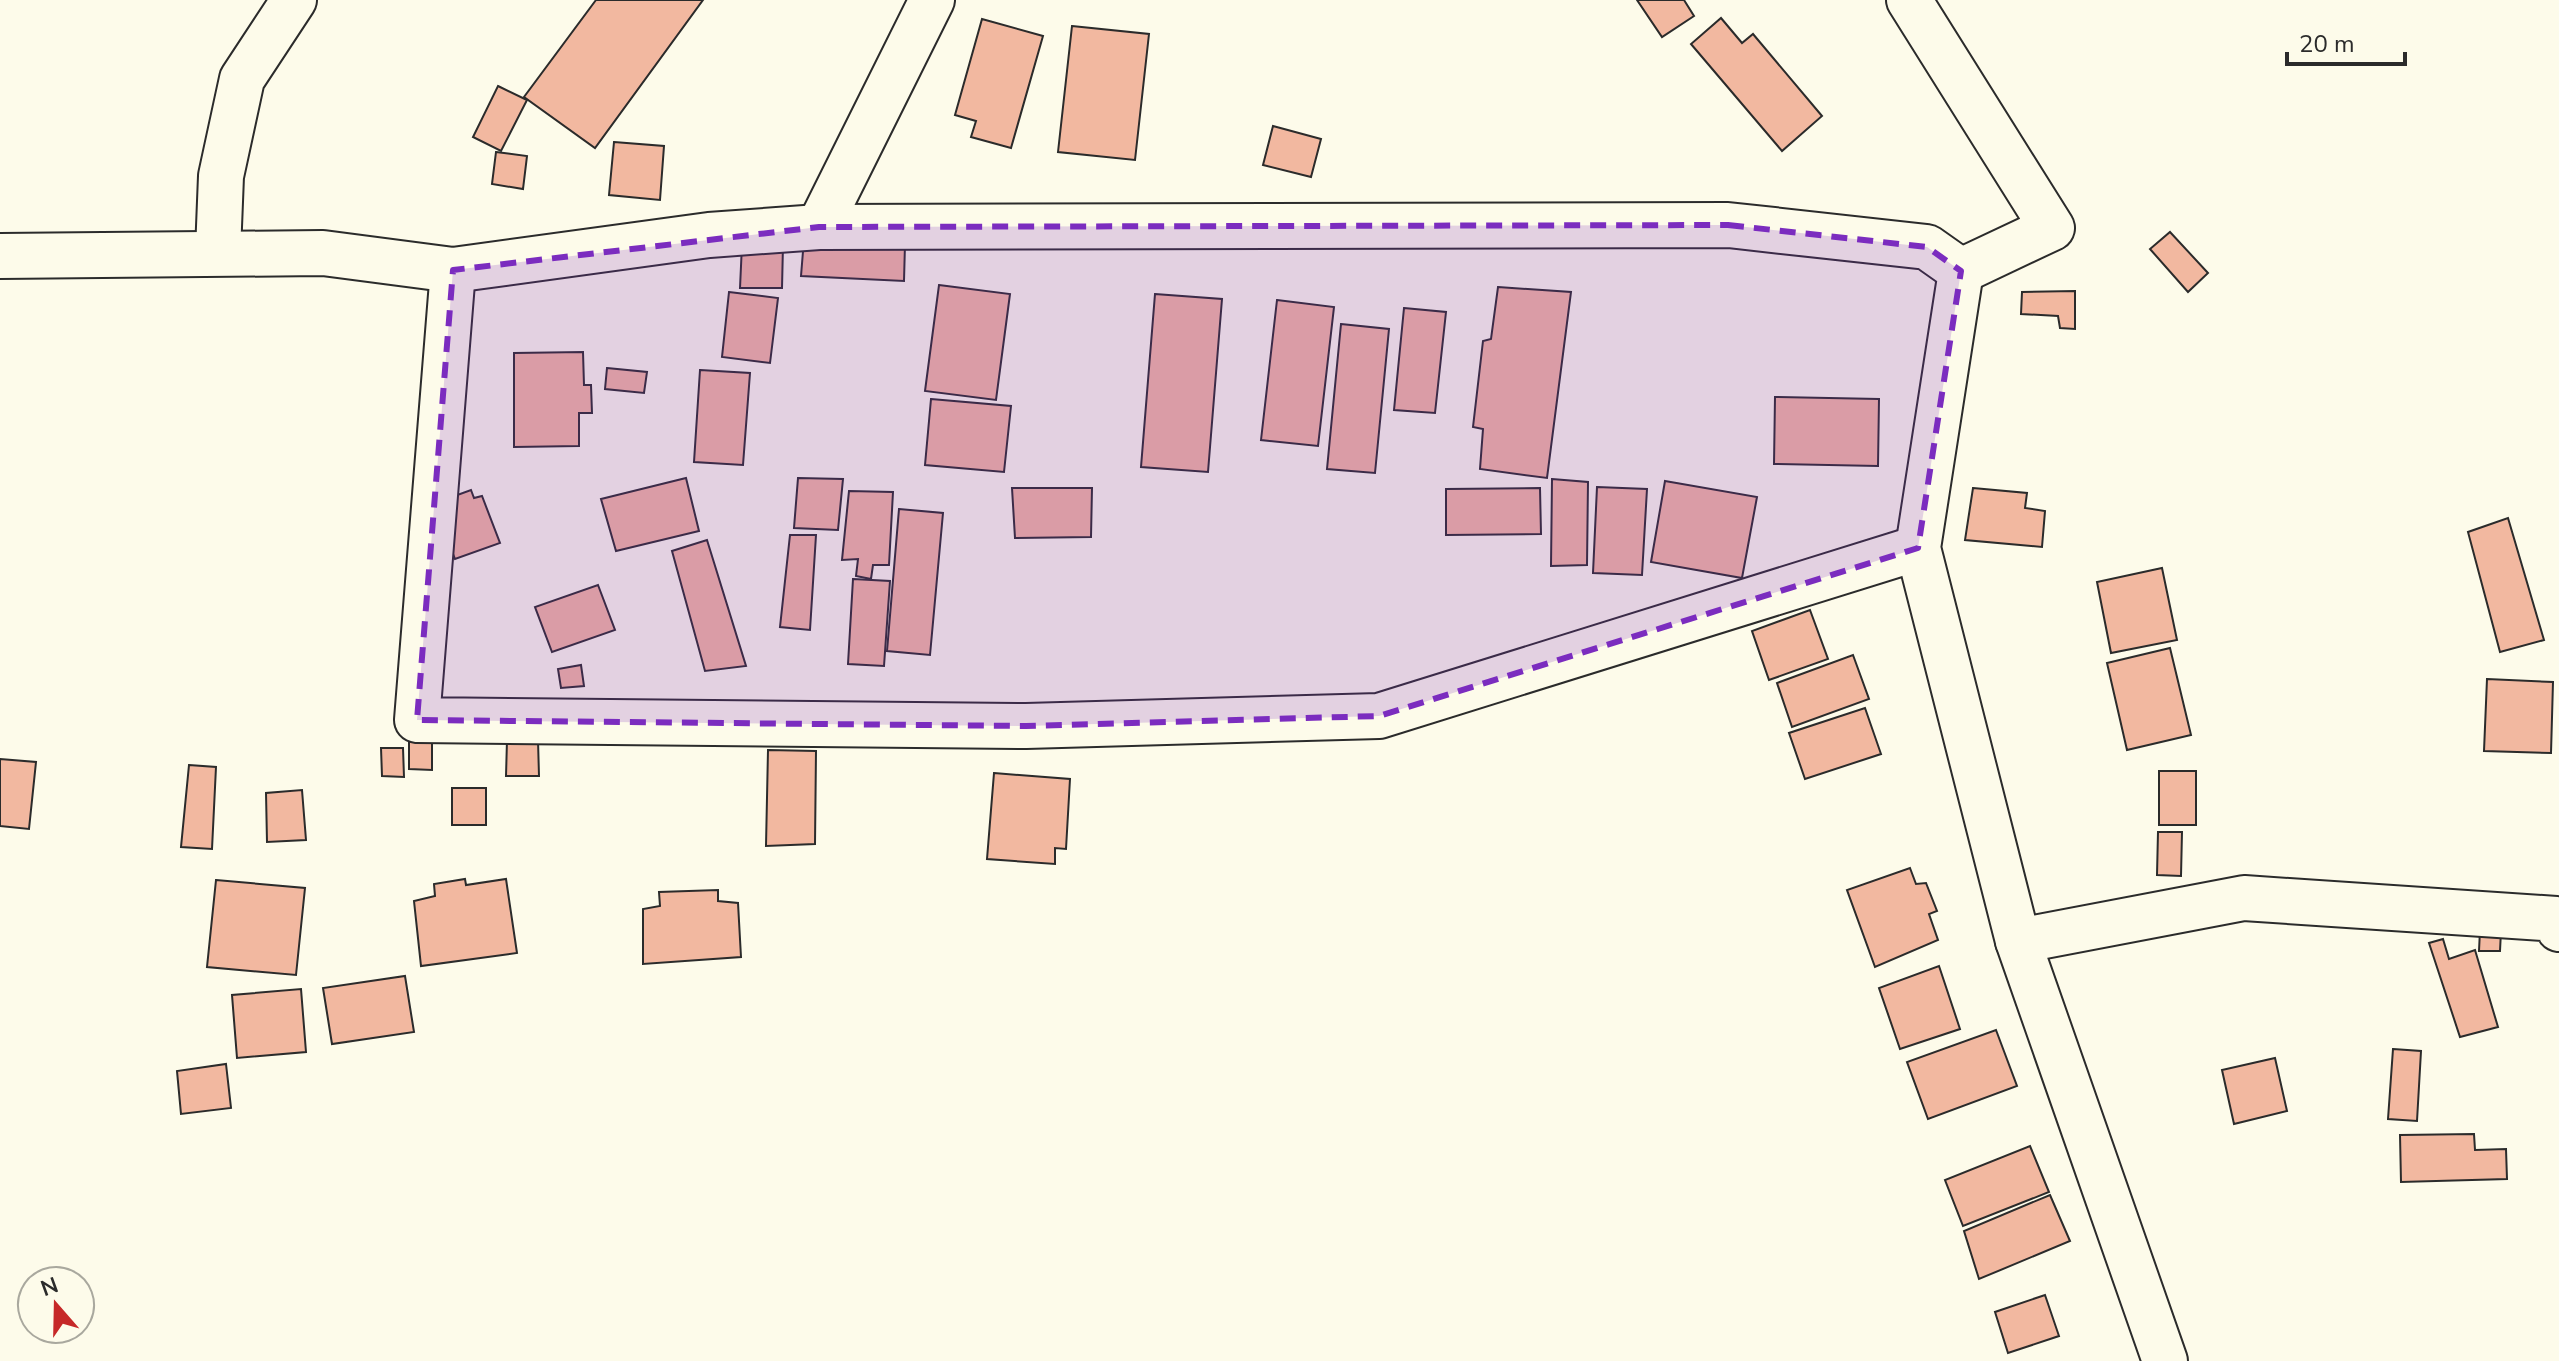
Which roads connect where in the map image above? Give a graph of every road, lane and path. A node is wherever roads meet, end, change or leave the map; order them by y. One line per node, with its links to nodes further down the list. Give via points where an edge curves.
1 (294, 0): 5 (street, via 242,79 221,176)
2 (932, 0): 4 (street)
3 (1909, 0): 8 (street, via 2052,228)
4 (819, 227): 7 (street, via 694,237); 8 (street, via 1728,225 1927,247)
5 (218, 252): 6 (street); 7 (street, via 323,253)
6 (0, 256)
7 (453, 270): 9 (street, via 417,720 1026,726 1379,716)
8 (1961, 271): 9 (street)
9 (1918, 548): 11 (street)
10 (2559, 929): 11 (street, via 2556,919 2244,898)
11 (2018, 941): 12 (street)
12 (2165, 1361)

